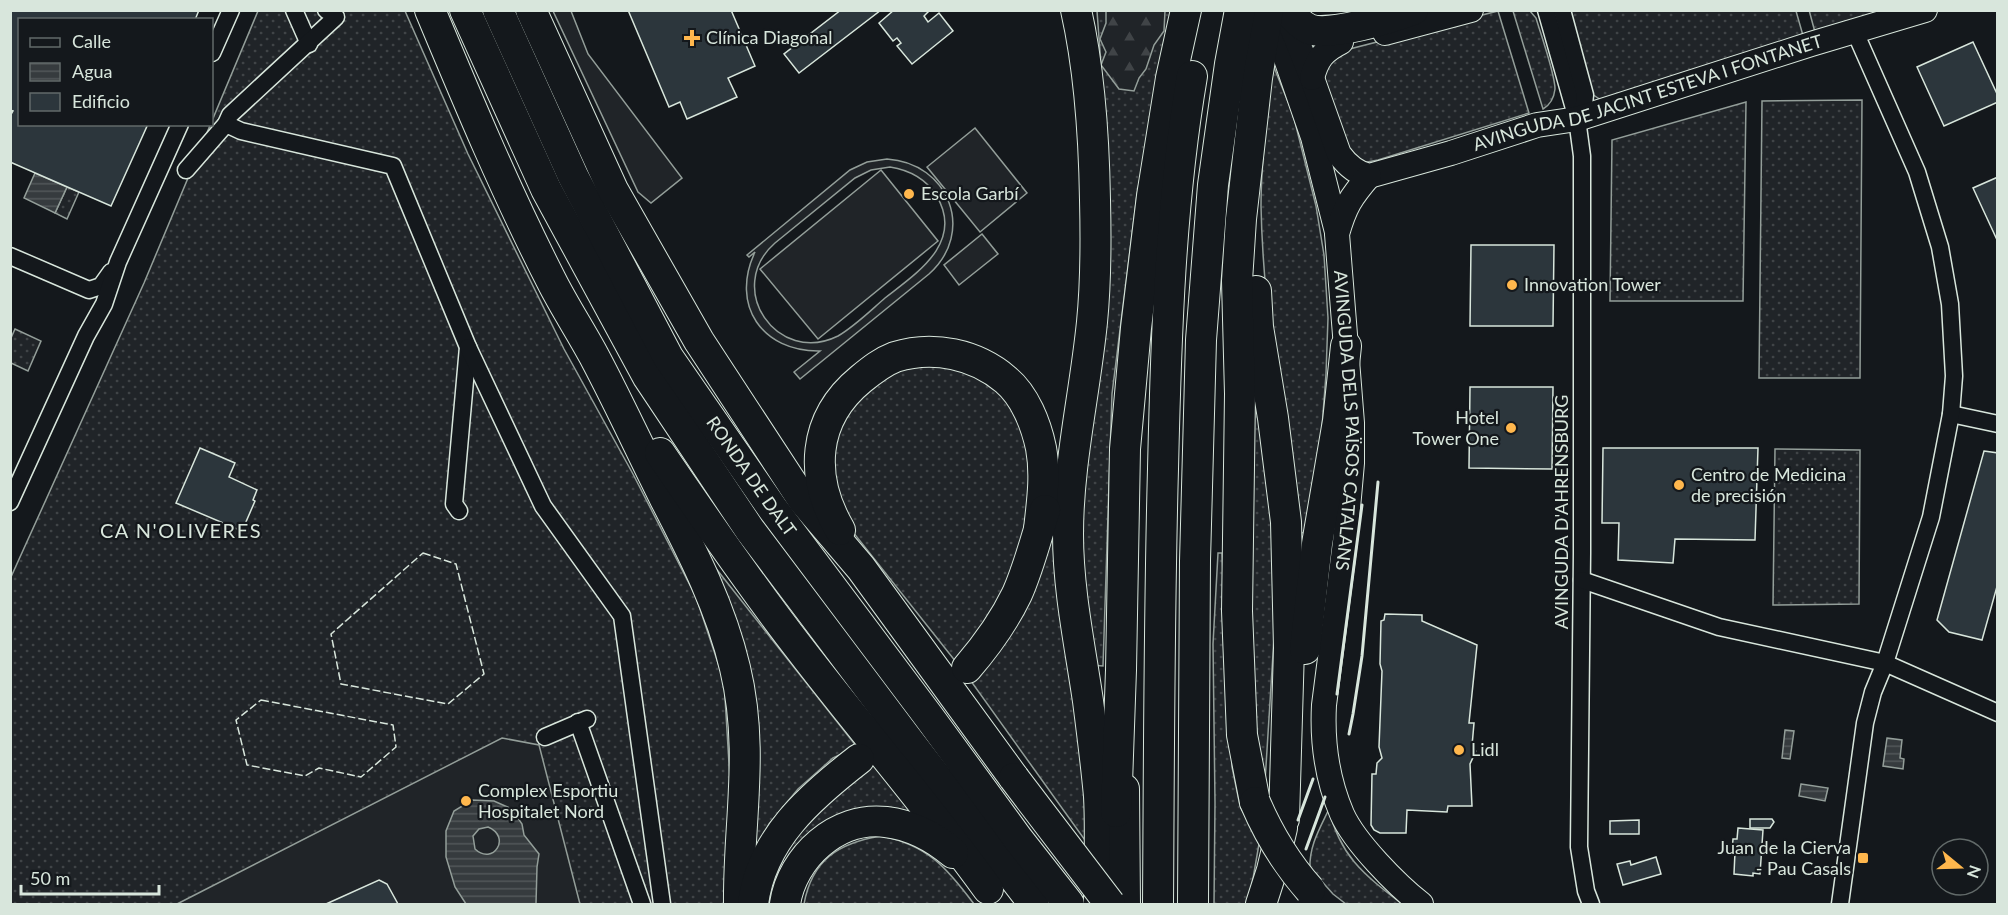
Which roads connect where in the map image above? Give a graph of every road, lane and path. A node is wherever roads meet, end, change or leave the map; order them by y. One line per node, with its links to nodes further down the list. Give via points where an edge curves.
1 (231, 10): 22 (street)
2 (294, 10): 21 (street)
3 (326, 10): 21 (street, via 336,17)
4 (430, 10): 38 (highway, via 501,178)
5 (465, 10): 53 (highway, RONDA DE DALT, via 546,189 648,377 750,530)
6 (498, 10): 60 (highway, RONDA DE DALT, via 573,176 668,357 773,509)
7 (531, 10): 44 (highway, via 614,190 699,341 803,500)
8 (1076, 10): 30 (highway, via 1091,107)
9 (1186, 10): 48 (highway, via 1154,185 1136,328 1125,449)
10 (1203, 10): 64 (highway, via 1174,216 1166,326)
11 (1240, 10): 65 (highway, via 1213,185 1201,340)
12 (1413, 10): 17 (highway, via 1329,32)
13 (1471, 10): 20 (street)
14 (1546, 10): 26 (street, AVINGUDA D'AHRENSBURG)
15 (1562, 10): 24 (street)
16 (1925, 10): 18 (street, AVINGUDA DE JACINT ESTEVA I FONTANET)
17 (1275, 18): 19 (street); 29 (highway); 33 (street, via 1313,137)
18 (1855, 32): 25 (street, AVINGUDA DE JACINT ESTEVA I FONTANET); 39 (street, via 1917,172 1940,247 1953,338)
19 (1298, 42): 20 (street); 23 (street)
20 (1341, 42): 23 (street, via 1316,63)
21 (309, 44): 27 (street, via 230,115)
22 (213, 51)
23 (1312, 78): 32 (street, via 1339,154 1359,173)
24 (1585, 95): 25 (street, via 1595,104); 26 (street, AVINGUDA D'AHRENSBURG)
25 (1612, 107): 26 (street, AVINGUDA DE JACINT ESTEVA I FONTANET)
26 (1577, 119): 32 (street, AVINGUDA DE JACINT ESTEVA I FONTANET, via 1537,125); 45 (street, AVINGUDA D'AHRENSBURG, via 1582,156)
27 (226, 124): 31 (street); 37 (street, via 241,131 393,166)
28 (179, 126): 35 (street)
29 (1252, 126): 52 (highway, via 1258,327 1286,522 1289,648); 54 (highway, bridge, via 1237,281 1237,611 1242,735 1255,802 1292,870)
30 (1095, 169): 43 (highway, via 1072,387 1057,465); 61 (highway, via 1092,321 1073,453 1068,534 1099,796)
31 (186, 170)
32 (1369, 176): 33 (street, AVINGUDA DELS PAÏSOS CATALANS, via 1344,210)
33 (1337, 234): 36 (street, AVINGUDA DELS PAÏSOS CATALANS)
34 (10, 256): 35 (street, via 89,290 101,286)
35 (118, 262): 41 (street, via 104,304 82,342)
36 (1346, 346): 52 (highway, via 1314,567 1297,749); 67 (street, AVINGUDA DELS PAÏSOS CATALANS, via 1352,463 1324,705 1326,761 1343,815 1357,837 1398,885)
37 (468, 348): 42 (street, via 454,504); 56 (street, via 543,506 622,616)
38 (594, 356): 53 (highway, via 800,649 945,829); 57 (highway, via 694,556 719,615 735,668 746,753)
39 (1952, 414): 40 (street); 46 (street, via 1931,517)
40 (1998, 424)
41 (10, 502)
42 (459, 511)
43 (1039, 529): 44 (highway, via 1043,463 1037,431 1023,401 1007,381 983,365 932,351 911,353 876,366 852,386 835,407 824,430 819,458 827,504); 47 (highway, via 1016,595)
44 (861, 568): 62 (highway, bridge)
45 (1582, 580): 46 (street, via 1719,627); 68 (street, AVINGUDA D'AHRENSBURG, via 1579,847)
46 (1884, 663): 49 (street); 69 (street, via 1865,723)
47 (967, 668)
48 (1121, 670): 62 (highway); 63 (highway)
49 (1998, 713)
50 (545, 737): 55 (street, via 582,720)
51 (859, 759): 58 (highway, via 811,799 785,827 758,879)
52 (1284, 819): 66 (highway)
53 (1010, 895): 59 (highway, via 932,837 898,824 869,822 841,829 813,847 790,884)
54 (1317, 897)
55 (642, 904)
56 (662, 904)
57 (739, 904)
58 (753, 904)
59 (785, 904)
60 (1069, 904)
61 (1098, 904)
62 (1111, 904)
63 (1125, 904)
64 (1158, 904)
65 (1193, 904)
66 (1261, 904)
67 (1421, 904)
68 (1591, 904)
69 (1840, 904)

